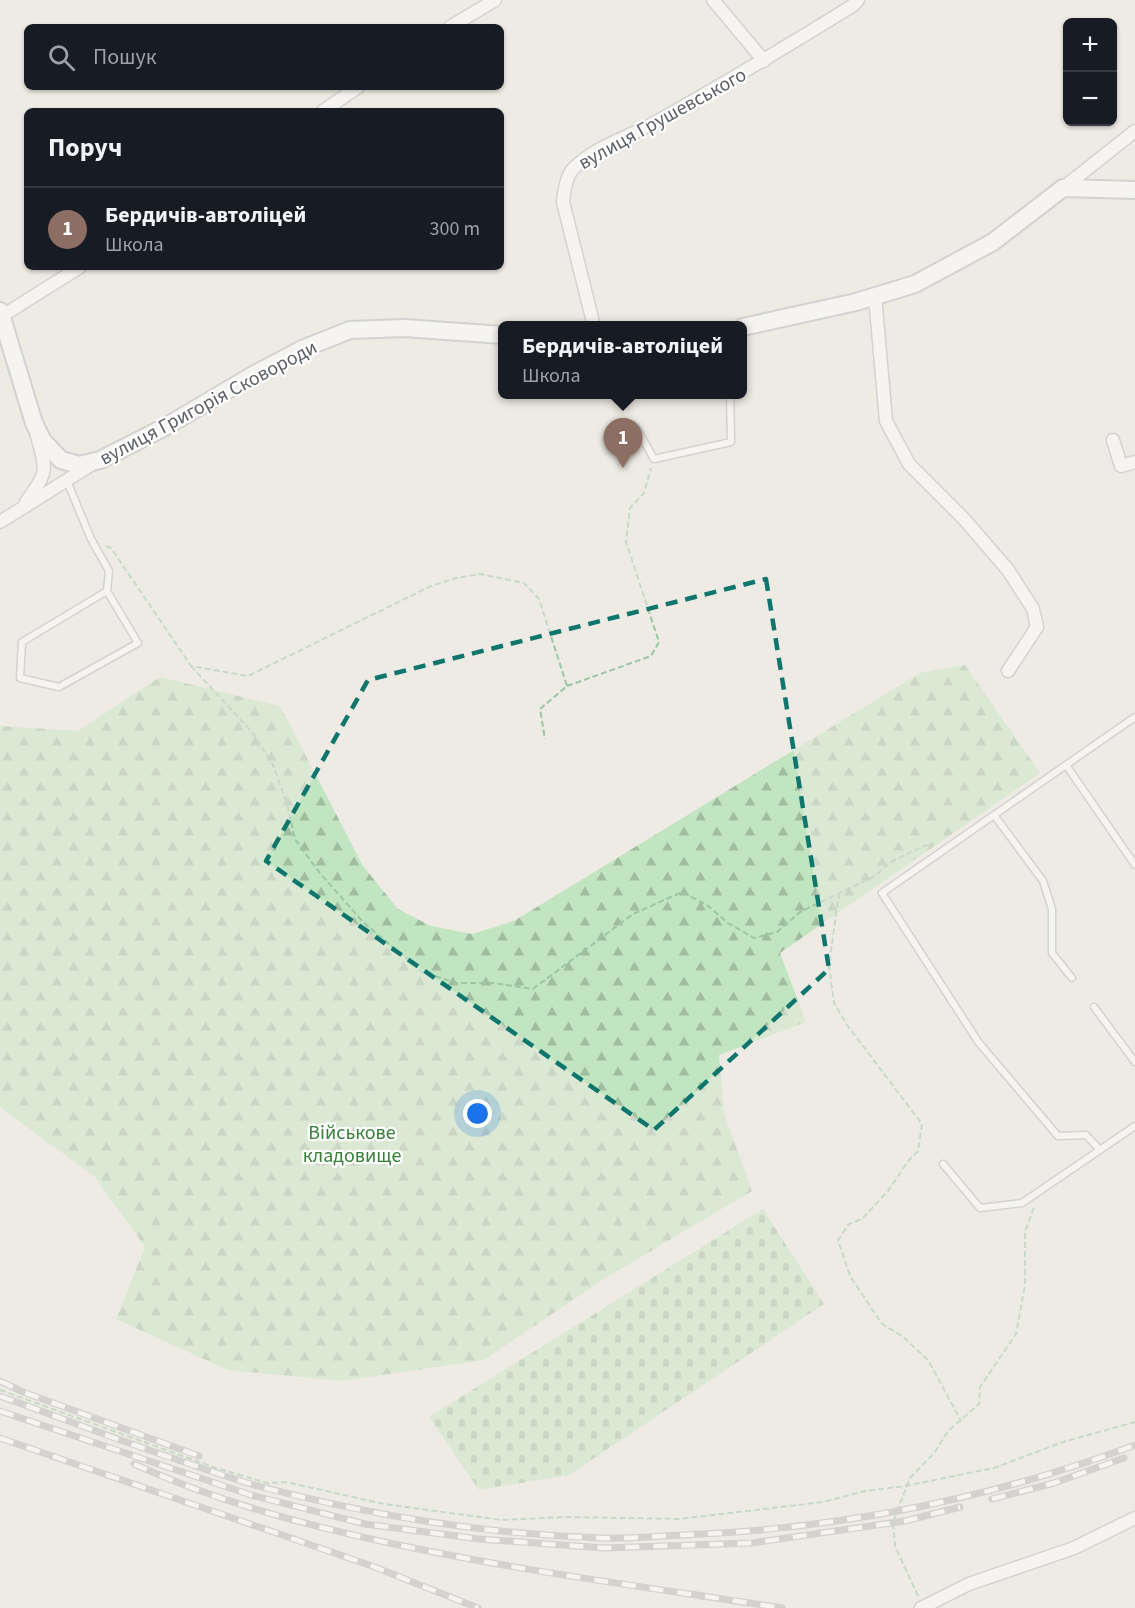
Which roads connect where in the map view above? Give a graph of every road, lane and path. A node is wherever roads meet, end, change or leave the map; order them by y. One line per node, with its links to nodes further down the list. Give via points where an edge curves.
1 (495, 0): 4 (street)
2 (713, 0): 5 (street)
3 (858, 0): 5 (street, вулиця Грушевського)
4 (455, 24)
5 (764, 61): 14 (street, вулиця Грушевського, via 592,154 572,170 563,202)
6 (354, 90): 7 (street)
7 (326, 108)
8 (1135, 131): 9 (street)
9 (1063, 188): 10 (main road); 12 (main road, via 993,242 915,284)
10 (1135, 190)
11 (75, 270): 13 (street)
12 (875, 296): 15 (main road); 30 (street, via 886,421 909,464 1008,570 1033,609 1037,627)
13 (1, 313): 18 (main road)
14 (593, 321)
15 (747, 326)
16 (498, 335): 22 (main road, вулиця Григорія Сковороди, via 404,328 350,330 302,349)
17 (730, 399): 21 (lane, via 731,442)
18 (34, 423): 22 (main road, via 47,447 61,460 79,465); 25 (street, via 45,472)
19 (636, 427): 21 (lane)
20 (1113, 440): 23 (street, via 1121,466)
21 (654, 459): 31 (path, via 644,493 630,508 626,542 659,642 651,656)
22 (100, 460): 24 (street, вулиця Григорія Сковороди)
23 (1135, 462)
24 (67, 480): 25 (street, вулиця Григорія Сковороди); 27 (lane)
25 (22, 508): 26 (street, вулиця Григорія Сковороди)
26 (0, 522)
27 (91, 539): 28 (lane, via 109,571); 29 (path, via 111,548)
28 (107, 591): 28 (lane, via 22,642 20,678 59,687 138,642)
29 (191, 666): 31 (path, via 248,676 431,586 480,574 524,583 539,599); 38 (path, via 253,733 273,765 295,839 319,872 363,922 422,972 456,983 533,988 633,914 682,892 754,938 777,932 800,912)
30 (1008, 671)
31 (567, 686): 33 (path, via 540,709)
32 (1135, 717): 34 (lane)
33 (545, 739)
34 (1066, 765): 35 (lane); 37 (lane)
35 (994, 815): 39 (lane, via 1043,881 1052,909 1052,953); 43 (lane, via 882,893 980,1043 1050,1127 1058,1136 1086,1135)
36 (942, 843): 38 (path, via 924,846 893,861 873,877)
37 (1135, 866)
38 (839, 893): 47 (path, via 830,966 834,1003 922,1124 918,1151 881,1198 862,1219 849,1224 838,1240 850,1276 882,1324 928,1360)
39 (1072, 978)
40 (1094, 1007): 41 (lane)
41 (1135, 1062)
42 (1135, 1126): 43 (lane)
43 (1100, 1150): 45 (lane)
44 (943, 1164): 45 (lane, via 980,1208 1022,1203)
45 (1040, 1191): 47 (path, via 1025,1232 1026,1285 1016,1334 980,1387 979,1404)
46 (0, 1390): 49 (path, via 216,1468 267,1482 286,1482 384,1504 502,1520 679,1519 823,1502)
47 (961, 1421): 49 (path, via 948,1431)
48 (1135, 1422): 49 (path, via 1063,1442 994,1468)
49 (905, 1486): 51 (path, via 893,1522 895,1546)
50 (1135, 1518): 51 (street, via 1074,1548 969,1584)
51 (926, 1608)

